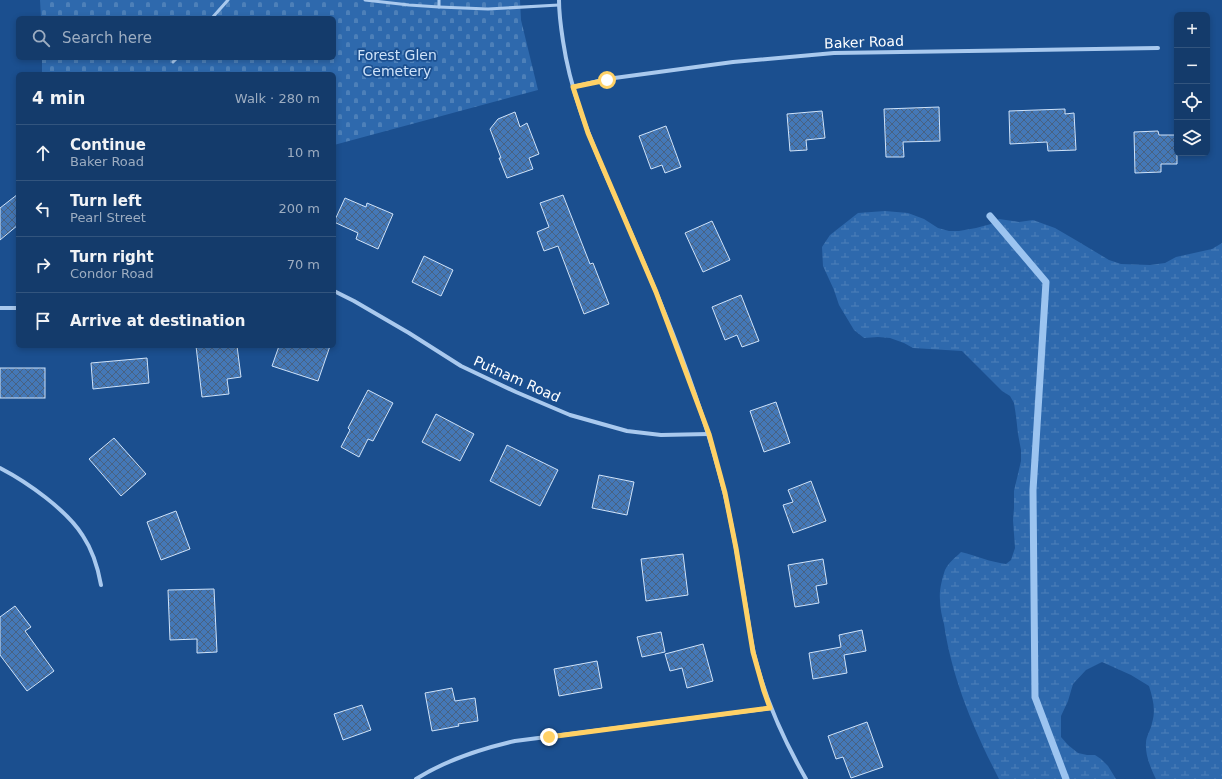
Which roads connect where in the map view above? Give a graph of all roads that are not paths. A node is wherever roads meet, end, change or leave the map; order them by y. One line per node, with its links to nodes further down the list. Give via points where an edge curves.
1 (228, 0): 7 (lane)
2 (365, 0): 6 (lane)
3 (439, 0): 6 (lane)
4 (559, 0): 5 (street)
5 (559, 5): 6 (lane, via 488,9); 9 (street, via 563,46)
6 (440, 7)
7 (214, 16)
8 (1158, 48): 9 (street, Baker Road, via 834,53 733,62)
9 (573, 87): 13 (street, via 588,133 656,292)
10 (336, 292): 13 (street, Putnam Road, via 461,366 570,415 627,432 661,435)
11 (0, 308): 12 (street)
12 (16, 308)
13 (709, 434): 16 (street, via 725,493 753,652)
14 (0, 468): 15 (street, via 46,498 83,535 92,552)
15 (101, 585)
16 (770, 708): 17 (street, via 515,741 457,758); 18 (street)
17 (416, 779)
18 (806, 779)

